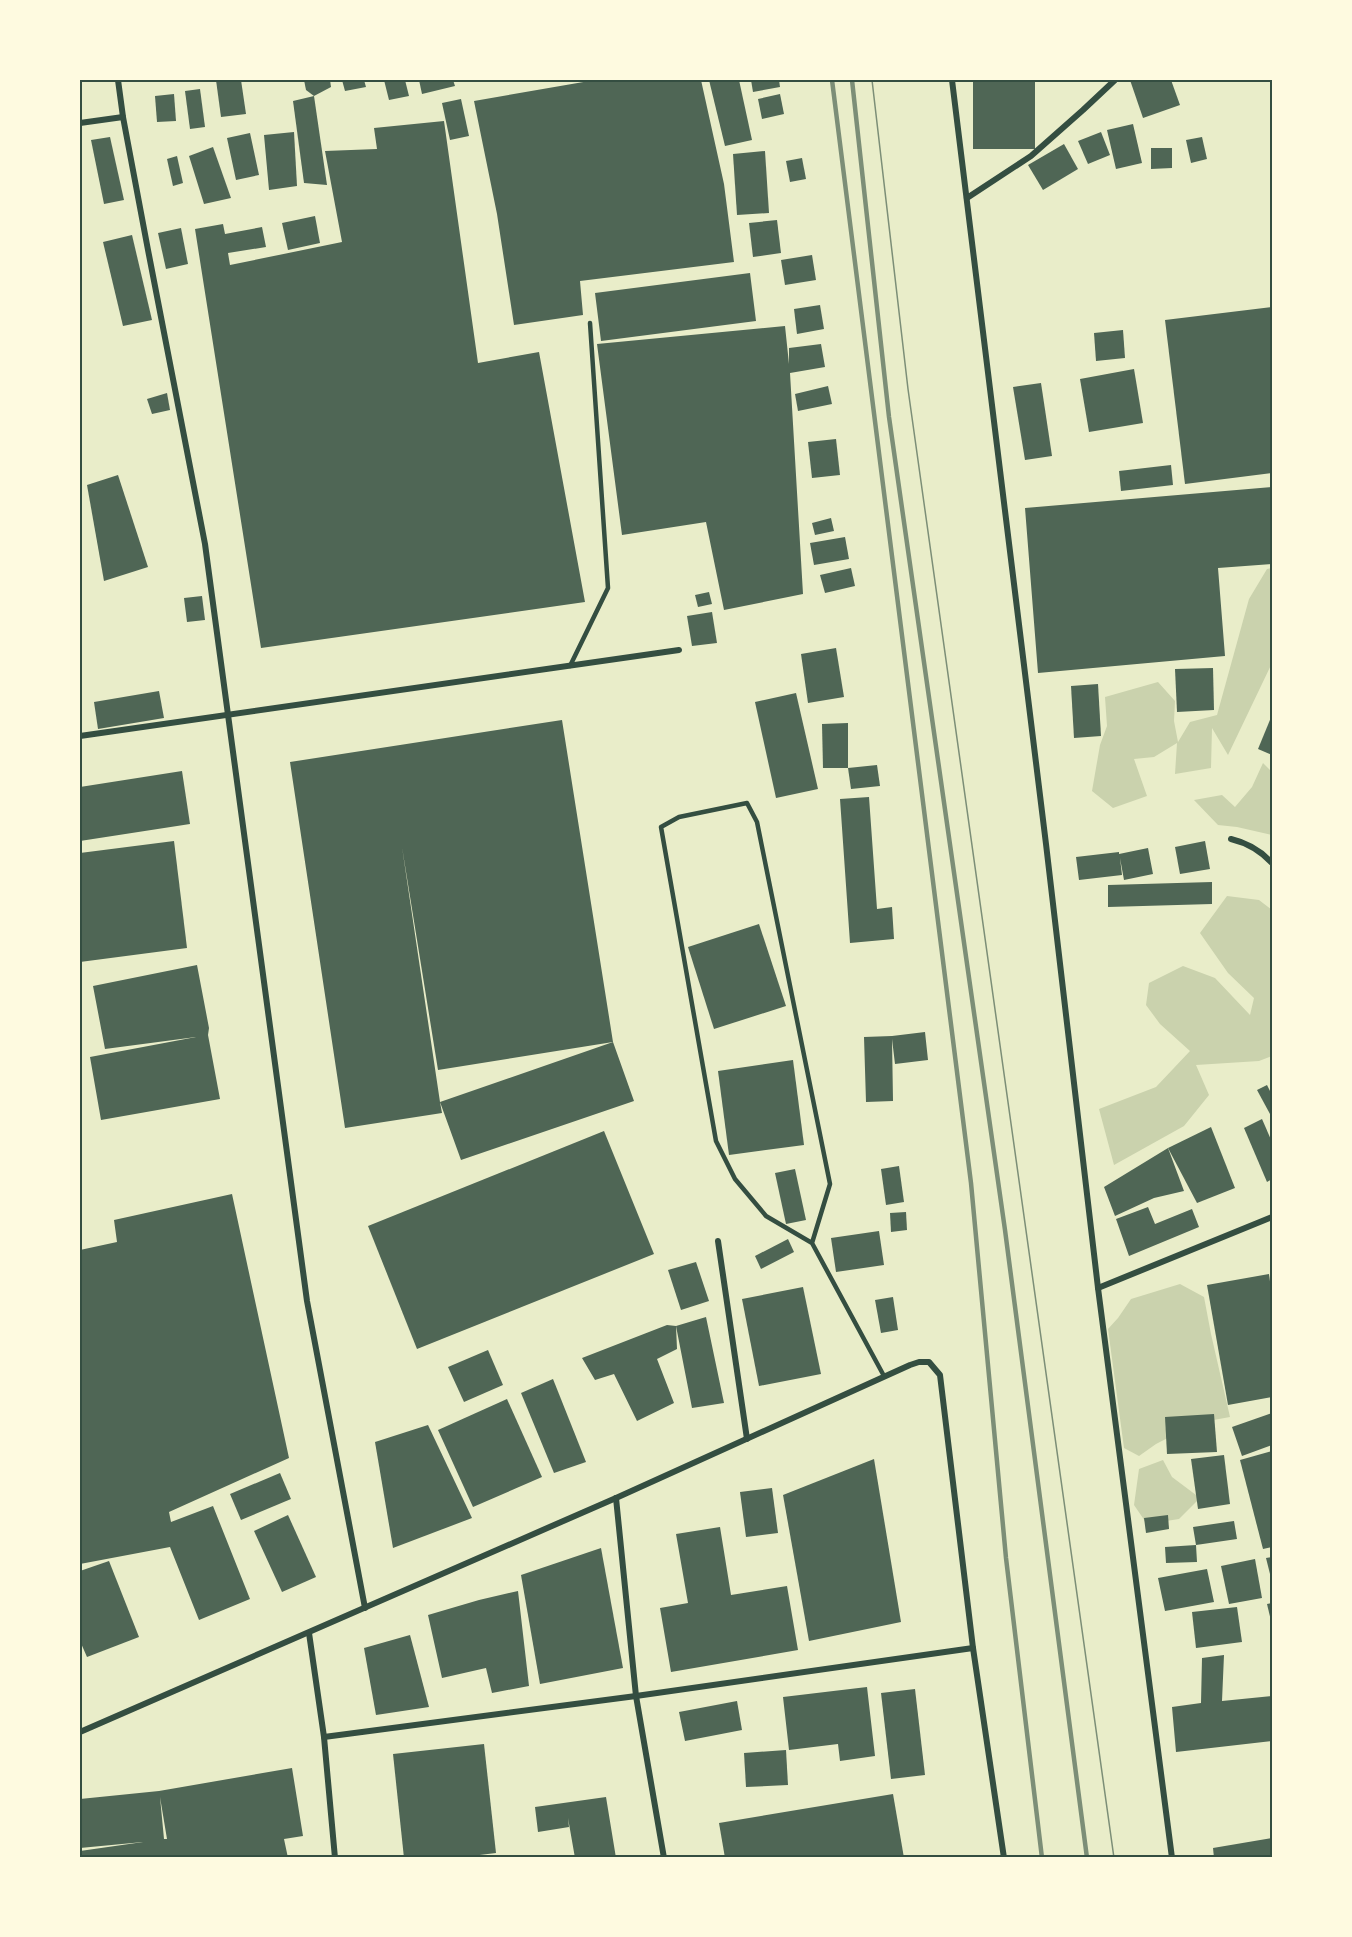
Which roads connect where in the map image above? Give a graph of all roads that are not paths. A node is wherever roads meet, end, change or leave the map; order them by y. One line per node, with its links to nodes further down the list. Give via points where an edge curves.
1 (118, 80): 4 (street)
2 (952, 80): 6 (street)
3 (1115, 80): 6 (street, via 1031,156)
4 (123, 117): 5 (street); 10 (street, via 205,544)
5 (80, 123)
6 (967, 198): 17 (street)
7 (590, 323): 9 (lane, via 608,588)
8 (679, 650): 9 (street)
9 (570, 666): 10 (street)
10 (228, 714): 11 (street); 21 (street, via 307,1301)
11 (80, 736)
12 (1231, 839): 13 (street, via 1255,848)
13 (1272, 863)
14 (1272, 1217): 17 (street)
15 (718, 1240): 19 (street)
16 (812, 1243): 16 (lane, via 830,1184 757,822 747,803 679,817 661,827 717,1141 735,1179 766,1216); 18 (lane)
17 (1098, 1288): 30 (street)
18 (884, 1376): 19 (street); 23 (street, via 919,1362 929,1362 940,1375)
19 (747, 1438): 20 (street)
20 (616, 1498): 21 (street); 24 (street)
21 (364, 1608): 22 (street)
22 (309, 1634): 25 (street); 26 (street)
23 (973, 1648): 24 (street); 29 (street)
24 (636, 1696): 26 (street); 28 (street)
25 (80, 1732)
26 (324, 1737): 27 (street)
27 (335, 1857)
28 (664, 1857)
29 (1004, 1857)
30 (1172, 1857)

